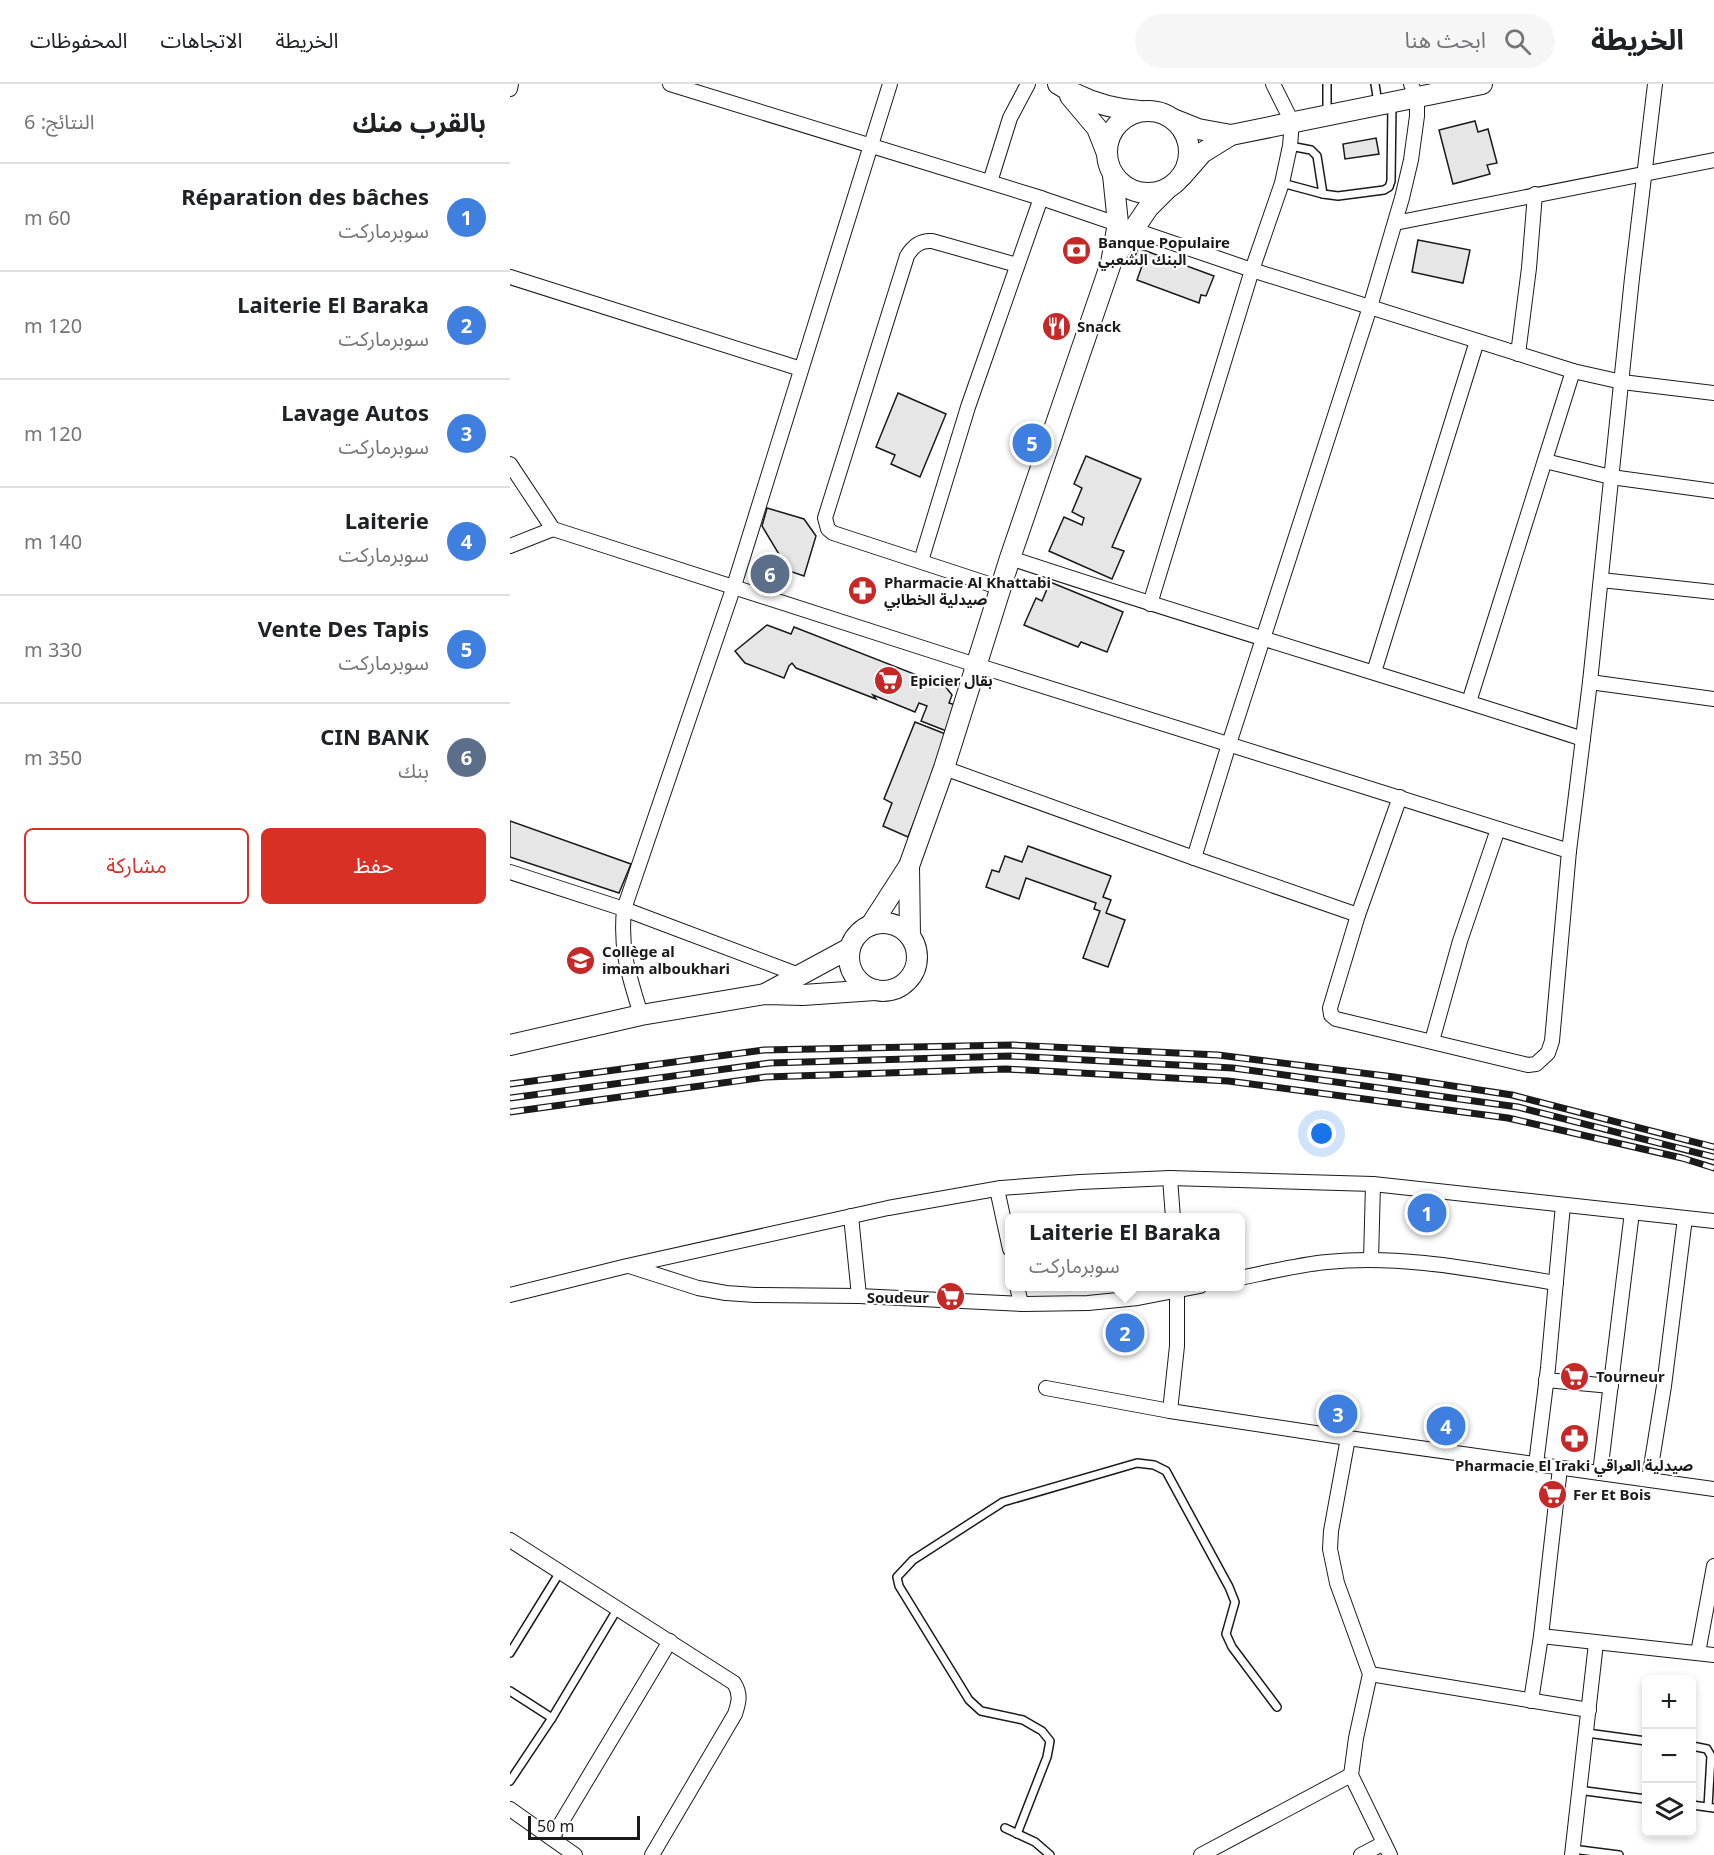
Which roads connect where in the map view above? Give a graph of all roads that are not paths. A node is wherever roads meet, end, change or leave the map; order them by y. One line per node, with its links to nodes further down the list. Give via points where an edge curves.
1 (512, 84): 11 (street)
2 (670, 84): 20 (street)
3 (890, 84): 20 (street)
4 (1028, 84): 27 (street, via 1010,118)
5 (1273, 84): 17 (street)
6 (1327, 84): 15 (lane)
7 (1375, 84): 13 (lane)
8 (1482, 84): 12 (street)
9 (1655, 84): 23 (street)
10 (1059, 85): 14 (street, via 1093,102); 21 (street, via 1097,128)
11 (510, 88)
12 (1414, 91): 13 (street); 28 (street, via 1416,126)
13 (1385, 104): 15 (street); 26 (lane)
14 (1141, 111): 16 (street, via 1155,111); 21 (street, via 1116,125)
15 (1327, 115): 17 (street)
16 (1171, 118): 18 (street, via 1198,129); 25 (street, via 1184,132 1189,145)
17 (1292, 122): 18 (street); 19 (street)
18 (1231, 135): 25 (street, via 1202,153)
19 (1290, 146): 29 (street); 31 (lane, via 1311,150 1317,156)
20 (870, 147): 27 (street); 42 (street)
21 (1106, 151): 24 (street)
22 (1714, 160): 23 (street)
23 (1644, 173): 32 (street); 44 (street)
24 (1113, 175): 30 (street, via 1128,189 1140,193); 35 (street)
25 (1182, 176): 30 (street)
26 (1391, 181): 28 (lane); 31 (lane, via 1384,190)
27 (990, 182): 33 (street)
28 (1406, 182): 34 (street)
29 (1282, 183): 31 (lane); 37 (street)
30 (1166, 190): 35 (street)
31 (1323, 194)
32 (1535, 194): 34 (street); 41 (street)
33 (1041, 198): 35 (street); 36 (street)
34 (1395, 222): 39 (street)
35 (1126, 226): 37 (street); 52 (street)
36 (1017, 265): 53 (street); 53 (street, via 925,241 907,256 825,524 841,536)
37 (1252, 270): 39 (street); 58 (street)
38 (510, 277): 42 (street)
39 (1371, 307): 40 (street); 59 (street)
40 (1477, 341): 41 (street); 61 (street)
41 (1518, 354): 43 (street)
42 (801, 369): 55 (street)
43 (1573, 371): 44 (street); 46 (street)
44 (1622, 382): 45 (street); 48 (street)
45 (1714, 390)
46 (1545, 461): 48 (street); 64 (street)
47 (510, 464): 50 (street)
48 (1611, 477): 49 (street); 54 (street)
49 (1714, 490)
50 (553, 529): 51 (street); 55 (street)
51 (510, 546)
52 (1010, 558): 56 (street); 58 (street)
53 (921, 561): 56 (street)
54 (1601, 580): 57 (street); 62 (street)
55 (734, 586): 60 (street); 74 (street)
56 (1001, 588): 60 (street)
57 (1714, 592)
58 (1150, 604): 59 (street)
59 (1263, 639): 61 (street); 66 (street)
60 (976, 665): 66 (street); 67 (street)
61 (1374, 672): 64 (street)
62 (1590, 682): 63 (street); 65 (street)
63 (1714, 699)
64 (1469, 702): 65 (street)
65 (1583, 740): 70 (street)
66 (1229, 744): 68 (street); 71 (street)
67 (944, 768): 71 (street); 72 (street)
68 (1400, 797): 69 (street); 75 (street)
69 (1498, 829): 70 (street); 83 (street)
70 (1569, 851): 83 (street, via 1552,1041 1543,1060 1528,1065)
71 (1194, 858): 75 (street)
72 (909, 866): 76 (street); 77 (street)
73 (510, 872): 74 (street)
74 (624, 909): 79 (street); 82 (street, via 623,952)
75 (1358, 915): 83 (street, via 1331,1015)
76 (871, 925): 77 (street, via 893,924); 78 (street, via 856,935)
77 (910, 936): 80 (street, via 917,953 912,975 898,987)
78 (850, 948): 79 (street); 80 (street, via 852,971 862,983)
79 (799, 975): 81 (street)
80 (876, 990): 81 (street)
81 (765, 994): 82 (street)
82 (641, 1015): 84 (street)
83 (1432, 1041)
84 (510, 1045)
85 (1170, 1178): 86 (street); 87 (street); 90 (street)
86 (1373, 1184): 88 (street); 95 (street)
87 (997, 1189): 91 (street); 94 (street)
88 (1563, 1205): 89 (street); 98 (street)
89 (1632, 1212): 92 (street); 106 (street)
90 (1173, 1213)
91 (851, 1216): 96 (street); 103 (street)
92 (1685, 1218): 93 (street); 113 (street)
93 (1714, 1221)
94 (1005, 1226)
95 (1371, 1260): 97 (street, via 1287,1267); 98 (street, via 1437,1264)
96 (627, 1266): 102 (street); 103 (street, via 726,1293)
97 (1245, 1277)
98 (1556, 1283): 105 (street)
99 (1018, 1291): 104 (street)
100 (1165, 1291): 104 (street, via 1088,1303)
101 (1178, 1291): 108 (street)
102 (510, 1295)
103 (859, 1296): 104 (street)
104 (1021, 1304)
105 (1546, 1380): 106 (street); 110 (street)
106 (1611, 1386): 112 (street)
107 (1046, 1388): 108 (street)
108 (1170, 1411): 109 (street)
109 (1348, 1438): 110 (street); 125 (street, via 1330,1549 1336,1582)
110 (1536, 1464): 111 (street)
111 (1560, 1468): 112 (street); 119 (street)
112 (1600, 1473): 113 (street)
113 (1649, 1479): 114 (street)
114 (1714, 1489)
115 (510, 1540): 117 (street)
116 (1714, 1566): 123 (street)
117 (560, 1572): 118 (street); 122 (lane)
118 (618, 1608): 120 (street); 130 (lane)
119 (1541, 1636): 121 (street); 127 (street)
120 (670, 1641): 143 (street); 147 (street, via 734,1683 740,1701)
121 (1596, 1643): 123 (street); 129 (street)
122 (510, 1653)
123 (1698, 1653): 124 (street)
124 (1714, 1655)
125 (1370, 1674): 127 (street); 134 (street)
126 (510, 1691): 130 (lane)
127 (1531, 1701): 129 (street)
128 (1277, 1707): 142 (lane, via 1232,1647 1226,1634 1234,1602 1229,1587 1167,1472 1137,1463 1003,1502 913,1560 897,1577 898,1586 969,1700 981,1711 1023,1720 1050,1741)
129 (1589, 1710): 131 (street)
130 (552, 1718): 135 (lane)
131 (1587, 1733): 132 (lane); 136 (street)
132 (1642, 1739)
133 (1696, 1747): 139 (lane, via 1707,1749 1711,1756)
134 (1351, 1774): 144 (street); 149 (street)
135 (510, 1781)
136 (1578, 1790): 137 (lane); 145 (street)
137 (1642, 1798)
138 (1696, 1805): 139 (lane)
139 (1711, 1807)
140 (510, 1809): 143 (street)
141 (1005, 1828): 142 (lane)
142 (1017, 1834): 148 (lane)
143 (552, 1838): 146 (street)
144 (1387, 1849): 150 (street)
145 (1572, 1852): 151 (lane)
146 (575, 1855)
147 (652, 1855)
148 (1050, 1855)
149 (1201, 1855)
150 (1361, 1855)
151 (1619, 1855)

